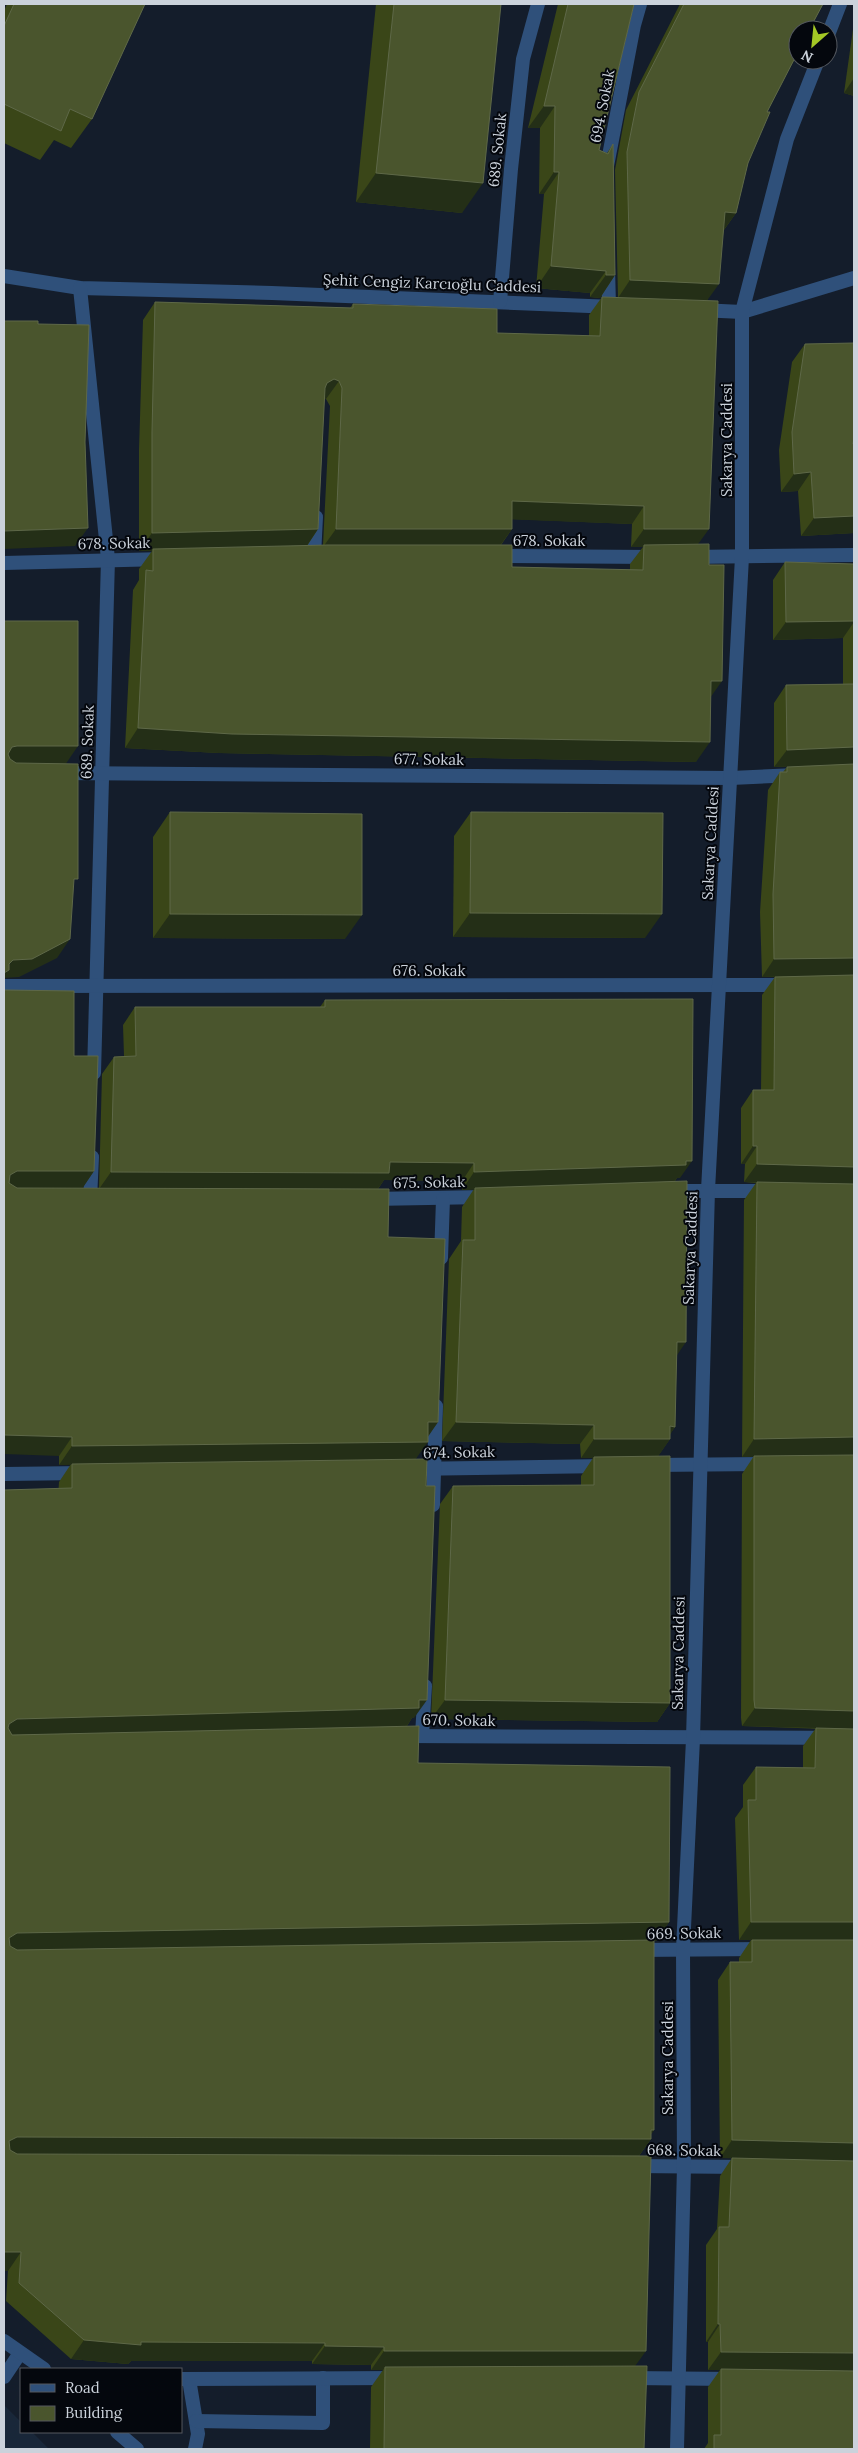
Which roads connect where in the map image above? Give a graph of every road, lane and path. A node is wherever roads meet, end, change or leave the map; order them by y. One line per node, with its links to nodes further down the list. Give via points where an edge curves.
1 (538, 4): 11 (street, 689. Sokak, via 523,59)
2 (640, 4): 6 (street, 694. Sokak)
3 (840, 4): 4 (street)
4 (834, 20)
5 (814, 70): 15 (street, Sakarya Caddesi, via 787,139)
6 (606, 179)
7 (608, 258): 12 (street)
8 (4, 276): 10 (street, Şehit Cengiz Karcıoğlu Caddesi)
9 (854, 278): 15 (street)
10 (80, 288): 11 (street, Şehit Cengiz Karcıoğlu Caddesi); 22 (street, 689. Sokak)
11 (500, 302): 12 (street, Şehit Cengiz Karcıoğlu Caddesi)
12 (609, 306): 13 (street, Şehit Cengiz Karcıoğlu Caddesi)
13 (628, 307)
14 (685, 310): 15 (street)
15 (742, 312): 20 (street, Sakarya Caddesi)
16 (317, 500): 18 (street)
17 (854, 555): 20 (street, 678. Sokak)
18 (314, 556)
19 (483, 556): 20 (street, 678. Sokak)
20 (742, 557): 27 (street, Sakarya Caddesi)
21 (177, 558): 22 (street, 678. Sokak)
22 (108, 559): 23 (street, 678. Sokak); 25 (street, 689. Sokak)
23 (4, 563)
24 (43, 772): 25 (street, 677. Sokak)
25 (102, 772): 27 (street, 677. Sokak); 30 (street, 689. Sokak)
26 (807, 775): 27 (street, 677. Sokak)
27 (731, 778): 31 (street, Sakarya Caddesi)
28 (796, 985): 31 (street, 676. Sokak)
29 (4, 986): 30 (street, 676. Sokak)
30 (96, 986): 31 (street, 676. Sokak); 32 (street, 689. Sokak)
31 (718, 986): 34 (street, Sakarya Caddesi)
32 (94, 1082)
33 (92, 1140): 38 (street)
34 (708, 1190): 35 (street); 36 (street); 43 (street, Sakarya Caddesi)
35 (659, 1192)
36 (786, 1192)
37 (502, 1197): 40 (street, 675. Sokak)
38 (90, 1199)
39 (355, 1199): 40 (street, 675. Sokak)
40 (443, 1199): 41 (street)
41 (440, 1276)
42 (437, 1392): 47 (street)
43 (699, 1464): 44 (street); 45 (street); 56 (street, Sakarya Caddesi)
44 (786, 1464)
45 (640, 1465)
46 (620, 1466): 47 (street, 674. Sokak)
47 (434, 1469): 48 (street, 674. Sokak); 51 (street)
48 (395, 1470)
49 (102, 1473): 50 (street)
50 (4, 1474)
51 (432, 1518)
52 (425, 1676): 53 (street)
53 (422, 1735): 54 (street, 670. Sokak); 56 (street, 670. Sokak)
54 (382, 1736)
55 (854, 1738): 56 (street, 670. Sokak)
56 (693, 1739): 57 (street, Sakarya Caddesi)
57 (683, 1949): 58 (street, 669. Sokak); 59 (street, 669. Sokak); 61 (street, Sakarya Caddesi)
58 (778, 1949)
59 (624, 1950)
60 (624, 2166): 61 (street, 668. Sokak)
61 (684, 2166): 62 (street, 668. Sokak); 70 (street, Sakarya Caddesi)
62 (760, 2167)
63 (4, 2341): 64 (street)
64 (20, 2353): 65 (street); 66 (street)
65 (42, 2368)
66 (4, 2376)
67 (323, 2378): 68 (street); 71 (street); 73 (street, via 323,2423)
68 (412, 2378)
69 (620, 2378): 70 (street)
70 (679, 2378): 72 (street); 77 (street, Sakarya Caddesi)
71 (185, 2379): 73 (street)
72 (747, 2379)
73 (196, 2422): 76 (street)
74 (118, 2433): 75 (street)
75 (137, 2449)
76 (195, 2449)
77 (678, 2449)

